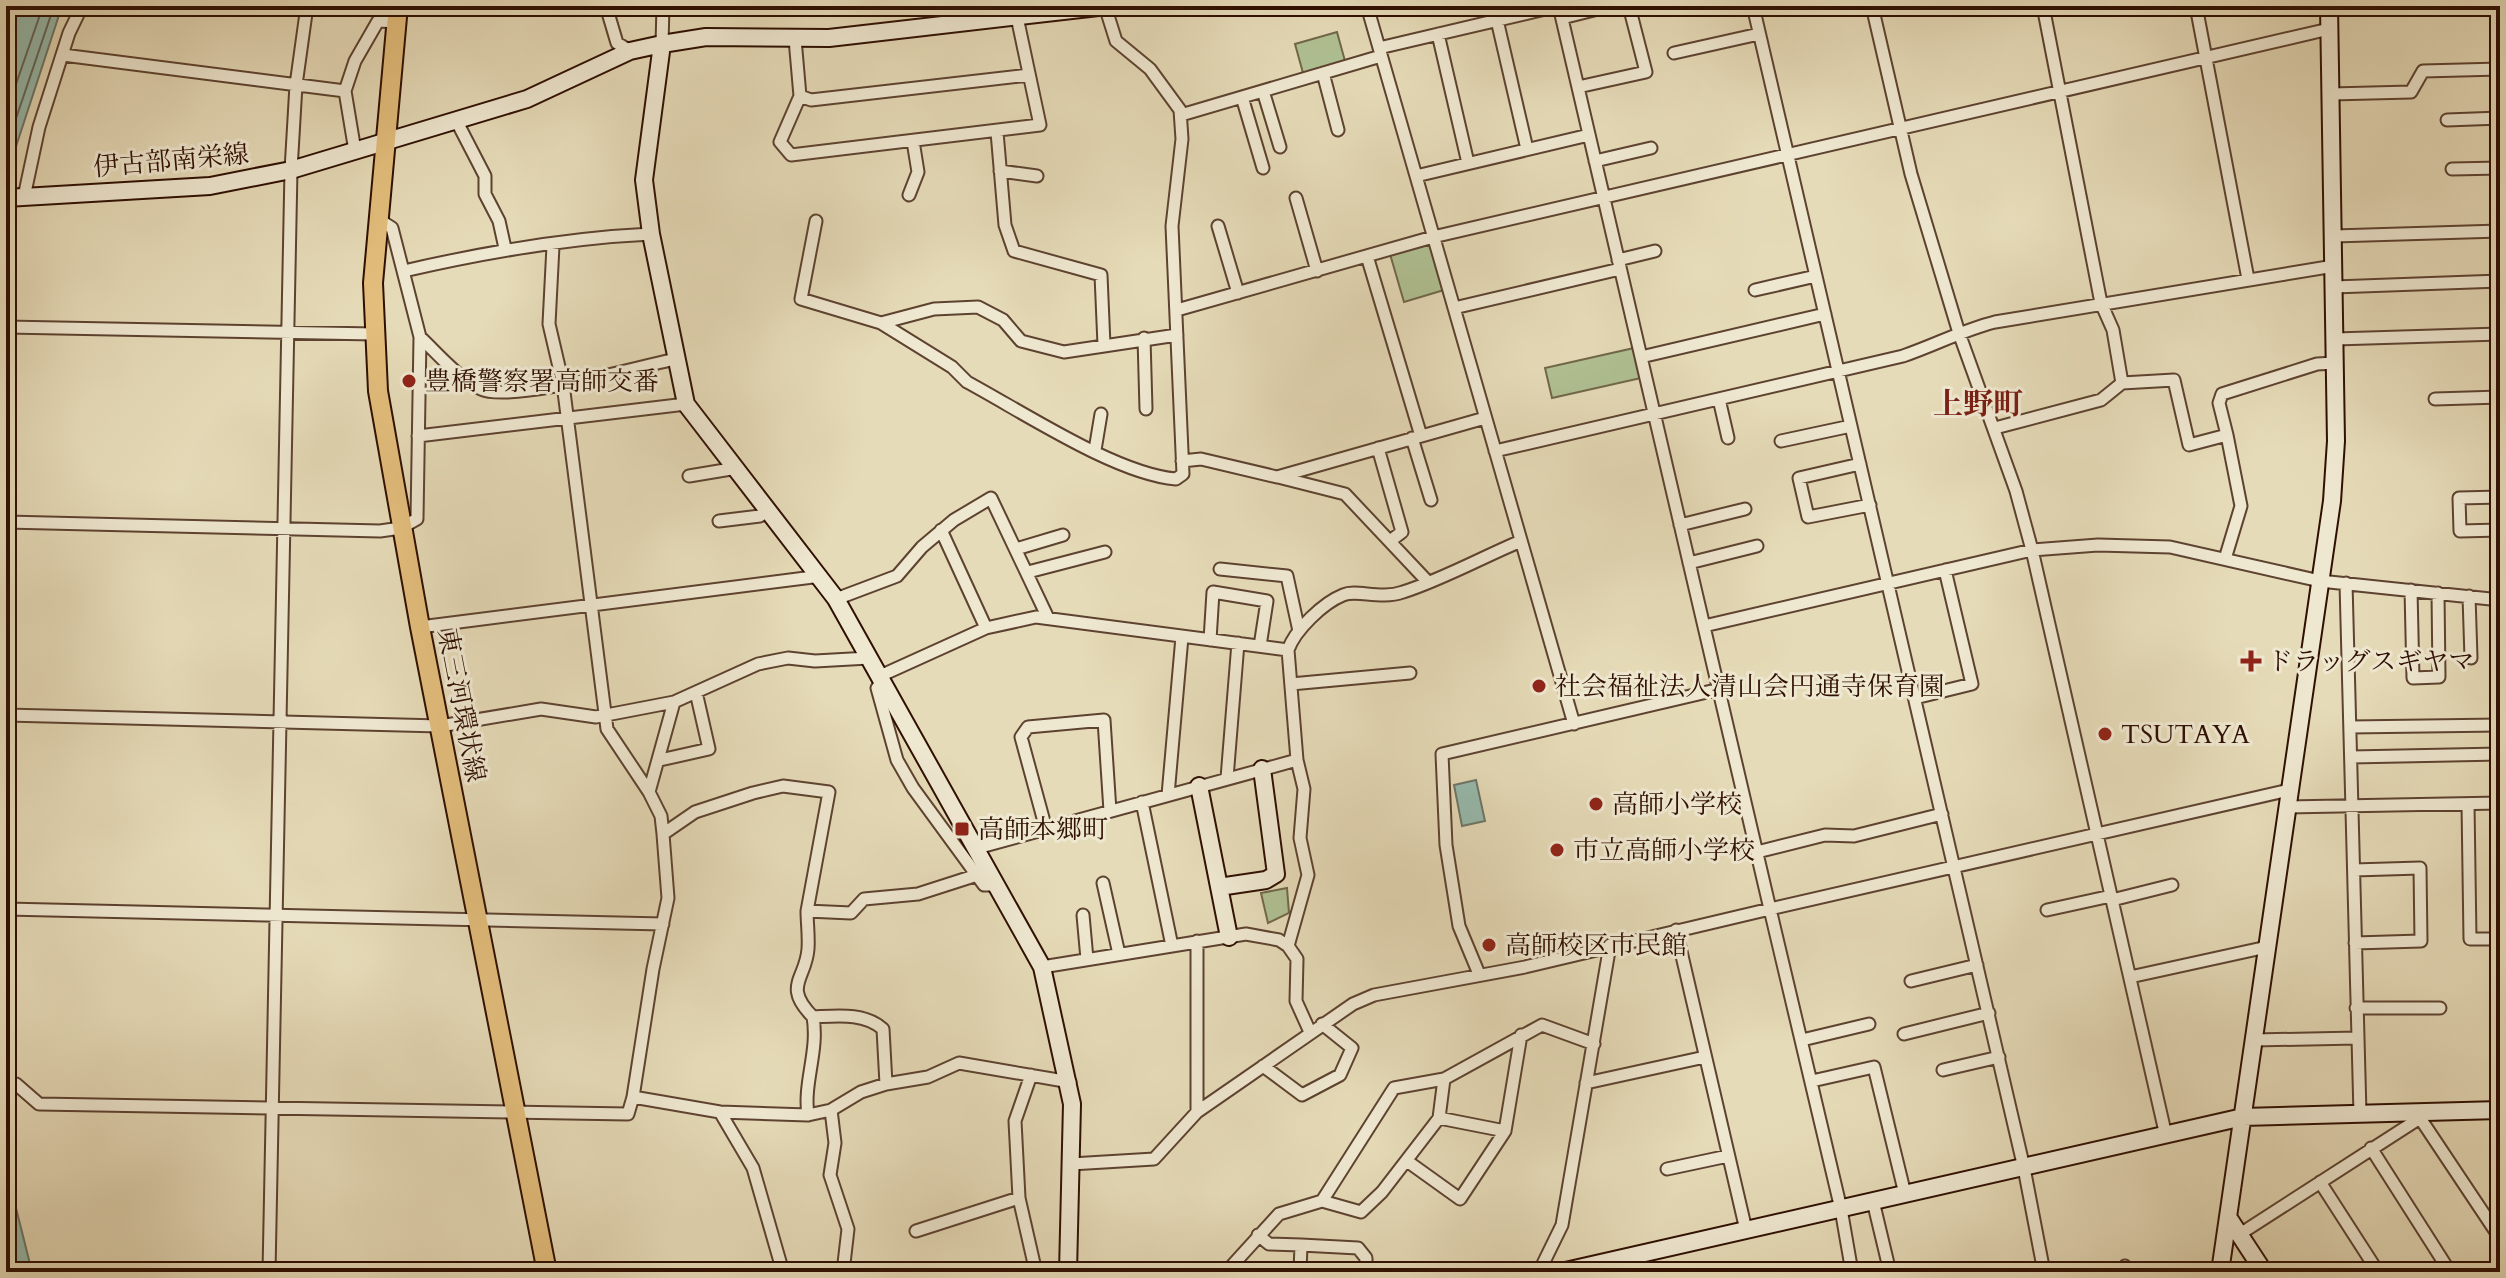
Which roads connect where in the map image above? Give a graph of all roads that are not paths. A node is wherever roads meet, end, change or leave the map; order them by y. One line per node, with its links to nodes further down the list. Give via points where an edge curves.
1 (82, 6): 27 (street)
2 (307, 6): 32 (street)
3 (606, 6): 24 (street, via 617,43)
4 (663, 6): 23 (street)
5 (1106, 6): 14 (street); 40 (street, via 1116,41 1150,69)
6 (1367, 6): 25 (street)
7 (1610, 6): 15 (street)
8 (1629, 6): 33 (street, via 1646,72)
9 (1753, 6): 21 (street)
10 (1872, 6): 44 (street)
11 (2043, 6): 36 (street)
12 (2196, 6): 28 (street)
13 (2329, 6): 19 (street)
14 (1046, 10): 17 (street)
15 (1559, 10): 18 (street); 33 (street)
16 (398, 14): 34 (street, via 378,21); 49 (main road, 東三河環状線)
17 (1017, 17): 22 (street); 31 (street)
18 (1497, 20): 20 (street); 52 (street)
19 (2329, 29): 28 (street); 37 (street)
20 (1438, 34): 25 (street); 56 (street)
21 (1759, 34): 26 (street); 54 (street)
22 (795, 39): 23 (street, via 706,37); 38 (street)
23 (662, 44): 24 (street); 73 (street, via 645,163)
24 (630, 51): 42 (street, via 527,99)
25 (1380, 52): 30 (street); 63 (street)
26 (1674, 53)
27 (63, 55): 32 (street); 65 (street, via 39,127)
28 (2208, 56): 36 (street); 85 (street)
29 (2500, 69): 37 (street, via 2423,71 2411,92)
30 (1323, 73): 35 (street); 45 (street)
31 (1029, 75): 38 (street, via 811,100); 46 (street, via 1040,125)
32 (296, 85): 34 (street); 60 (street)
33 (1578, 87): 47 (street)
34 (345, 91): 53 (street)
35 (1263, 91): 39 (street); 50 (street)
36 (2060, 91): 44 (street); 90 (street)
37 (2331, 94): 74 (street)
38 (800, 96): 48 (street, via 780,142 791,155)
39 (1242, 97): 40 (street); 57 (street)
40 (1181, 115): 92 (street, via 1172,226)
41 (2500, 118): 43 (street)
42 (456, 120): 49 (street); 77 (street, via 485,176 485,194)
43 (2447, 120)
44 (1900, 128): 54 (street); 96 (street)
45 (1338, 130)
46 (997, 132): 48 (street); 61 (street)
47 (1589, 135): 52 (street); 55 (street)
48 (913, 141): 64 (street, via 918,172)
49 (384, 143): 53 (street, 伊古部南栄線); 69 (main road, 東三河環状線)
50 (1280, 147)
51 (1651, 148): 55 (street)
52 (1527, 149): 56 (street)
53 (355, 151): 60 (street, 伊古部南栄線)
54 (1788, 155): 68 (street); 84 (street)
55 (1595, 161): 68 (street)
56 (1468, 163): 63 (street)
57 (1263, 168)
58 (2500, 168): 59 (street)
59 (2452, 169)
60 (291, 170): 65 (street, 伊古部南栄線, via 210,186); 99 (street)
61 (1000, 171): 62 (street); 104 (street, via 1005,225 1014,251 1101,275)
62 (1037, 176)
63 (1416, 176): 75 (street)
64 (909, 195)
65 (24, 197): 66 (street, 伊古部南栄線)
66 (6, 198)
67 (1296, 198): 83 (street)
68 (1604, 198): 75 (street); 80 (street)
69 (378, 219): 82 (street, via 392,228); 97 (main road, 東三河環状線)
70 (816, 221): 94 (street, via 801,299)
71 (1218, 226): 89 (street)
72 (2500, 231): 74 (street)
73 (651, 234): 76 (street, via 580,237); 106 (street)
74 (2334, 236): 81 (street)
75 (1433, 237): 79 (street); 91 (street)
76 (553, 246): 77 (street); 110 (street, via 549,324)
77 (505, 248): 82 (street)
78 (1655, 251): 80 (street)
79 (1367, 256): 83 (street); 124 (street)
80 (1619, 264): 91 (street); 105 (street)
81 (2334, 266): 85 (street); 87 (street)
82 (404, 271): 101 (street)
83 (1317, 271): 89 (street)
84 (1816, 276): 88 (street); 93 (street)
85 (2248, 279): 90 (street)
86 (2500, 281): 87 (street)
87 (2334, 287): 103 (street)
88 (1755, 290)
89 (1238, 293): 92 (street)
90 (2101, 303): 96 (street); 109 (street, via 2113,330)
91 (1454, 308): 118 (street)
92 (1177, 310): 100 (street)
93 (1825, 314): 105 (street); 108 (street)
94 (881, 323): 104 (street, via 934,309 978,307 1003,320 1021,341 1041,348 1064,352); 128 (street, via 967,382)
95 (6, 327): 99 (street)
96 (1959, 333): 108 (street, via 1903,356); 121 (street)
97 (374, 334): 99 (street); 144 (main road, 東三河環状線, via 386,451)
98 (2500, 334): 103 (street)
99 (289, 335): 143 (street)
100 (1177, 335): 102 (street); 130 (street)
101 (420, 337): 110 (street, via 460,377 484,391 507,393); 123 (street)
102 (1144, 338): 104 (street); 115 (street)
103 (2335, 339): 107 (street)
104 (1104, 345)
105 (1641, 357): 117 (street)
106 (675, 359): 110 (street); 114 (street)
107 (2335, 363): 122 (street, via 2222,394 2219,403); 161 (street, via 2332,501)
108 (1838, 372): 112 (street); 120 (street)
109 (2122, 383): 121 (street, via 2101,400); 122 (street, via 2174,380 2189,445)
110 (563, 384): 119 (street)
111 (2500, 397): 113 (street)
112 (1719, 399): 117 (street); 125 (street)
113 (2435, 399)
114 (686, 404): 119 (street); 132 (street)
115 (1146, 409)
116 (1101, 414): 128 (street)
117 (1654, 414): 129 (street); 142 (street)
118 (1485, 418): 124 (street); 129 (street)
119 (567, 419): 123 (street); 169 (street)
120 (1851, 426): 126 (street); 131 (street)
121 (1995, 428): 152 (street)
122 (2227, 435): 154 (street, via 2241,506)
123 (418, 436): 144 (street, via 417,519)
124 (1416, 437): 127 (street); 136 (street)
125 (1728, 438)
126 (1781, 441)
127 (1378, 448): 134 (street); 148 (street, via 1402,532)
128 (1095, 450): 130 (street, via 1152,477 1176,479 1183,474)
129 (1495, 451): 149 (street)
130 (1182, 461): 134 (street, via 1201,459)
131 (1860, 464): 137 (street); 137 (street, via 1799,478 1808,517)
132 (737, 468): 133 (street); 138 (street)
133 (689, 476)
134 (1277, 477): 148 (street, via 1345,494)
135 (2500, 497): 146 (street, via 2459,498 2460,531)
136 (1431, 500)
137 (1870, 505): 162 (street)
138 (769, 509): 140 (street, via 760,516); 159 (street)
139 (1745, 509): 142 (street)
140 (719, 521)
141 (6, 522): 143 (street)
142 (1680, 525): 155 (street)
143 (285, 528): 144 (street); 191 (street)
144 (401, 528): 172 (main road, 東三河環状線)
145 (941, 530): 151 (street, via 991,498); 167 (street, via 897,576); 173 (street)
146 (2500, 530)
147 (1063, 535): 151 (street)
148 (1390, 541): 160 (street)
149 (1521, 541): 160 (street); 192 (street)
150 (1757, 546): 155 (street)
151 (1016, 549): 158 (street)
152 (2032, 550): 154 (street, via 2142,545); 157 (street); 214 (street)
153 (1105, 552): 158 (street)
154 (2225, 559): 161 (street)
155 (1689, 563): 171 (street)
156 (1220, 569): 174 (street, via 1287,576)
157 (1945, 570): 162 (street); 187 (street, via 1972,684)
158 (1028, 572): 170 (street)
159 (821, 576): 167 (street); 169 (street)
160 (1427, 581): 174 (street, via 1378,598 1351,592 1340,596)
161 (2320, 581): 163 (street); 203 (street)
162 (1888, 583): 171 (street); 187 (street)
163 (2346, 583): 164 (street); 195 (street)
164 (2411, 590): 165 (street); 165 (street, via 2413,678 2439,677)
165 (2438, 593): 166 (street)
166 (2469, 596): 168 (street); 181 (street)
167 (836, 599): 180 (street)
168 (2500, 600)
169 (591, 606): 172 (street); 189 (street)
170 (1048, 618): 173 (street); 175 (street)
171 (1704, 626): 185 (street)
172 (420, 627): 194 (main road, 東三河環状線)
173 (986, 628): 183 (street)
174 (1299, 631): 179 (street)
175 (1182, 637): 176 (street); 205 (street)
176 (1210, 640): 177 (street); 178 (street, via 1213,592 1267,601)
177 (1238, 643): 178 (street); 201 (street)
178 (1260, 646): 179 (street)
179 (1288, 650): 184 (street)
180 (869, 658): 183 (street); 186 (street, via 788,658 758,664)
181 (2471, 658)
182 (1410, 673): 184 (street)
183 (881, 679): 216 (street); 220 (street, via 877,688 897,760)
184 (1291, 684): 199 (street)
185 (1720, 689): 192 (street); 217 (street)
186 (696, 692): 188 (street); 198 (street, via 709,749)
187 (1915, 698): 212 (street)
188 (674, 702): 189 (street); 198 (street)
189 (605, 713): 194 (street, via 596,717 541,709); 204 (street, via 607,729)
190 (6, 715): 191 (street)
191 (280, 721): 194 (street); 230 (street)
192 (1574, 724): 247 (street, via 1442,754 1446,845 1459,926)
193 (2500, 725): 195 (street)
194 (440, 726): 232 (main road, 東三河環状線)
195 (2350, 727): 197 (street)
196 (2500, 754): 197 (street)
197 (2351, 757): 209 (street)
198 (660, 760): 204 (street)
199 (1297, 760): 200 (street); 241 (street, via 1304,789 1300,838 1308,875)
200 (1262, 769): 201 (street); 224 (street, via 1276,874)
201 (1227, 778): 202 (street)
202 (1199, 786): 205 (street); 224 (street)
203 (2289, 790): 210 (street); 214 (street)
204 (649, 792): 215 (street)
205 (1168, 795): 206 (street)
206 (1142, 802): 211 (street); 240 (street)
207 (2500, 803): 208 (street)
208 (2468, 804): 209 (street); 236 (street, via 2470,939)
209 (2353, 806): 210 (street); 219 (street)
210 (2287, 807): 242 (street)
211 (1110, 811): 213 (street); 213 (street, via 1104,720 1028,727 1021,737)
212 (1942, 814): 217 (street); 218 (street)
213 (1046, 829): 216 (street)
214 (2096, 833): 218 (street); 225 (street)
215 (663, 834): 229 (street, via 695,812 753,793 783,786 829,792); 233 (street, via 668,898)
216 (977, 848): 222 (street)
217 (1757, 852): 227 (street)
218 (1955, 866): 227 (street); 245 (street)
219 (2354, 870): 238 (street); 238 (street, via 2420,868 2421,941)
220 (974, 876): 222 (street, via 984,885); 229 (street, via 918,894 864,899 851,913)
221 (1103, 883): 243 (street)
222 (998, 885): 246 (street)
223 (2172, 885): 225 (street)
224 (1219, 887): 235 (street)
225 (2111, 898): 228 (street); 248 (street)
226 (6, 909): 230 (street)
227 (1770, 909): 234 (street); 260 (street)
228 (2047, 910)
229 (807, 911): 253 (street, via 808,949 797,989 803,1008)
230 (277, 915): 232 (street); 275 (street)
231 (1083, 915): 244 (street)
232 (477, 919): 233 (street); 280 (main road, 東三河環状線)
233 (663, 924): 274 (street)
234 (1676, 930): 239 (street); 263 (street)
235 (1229, 937): 237 (street); 241 (street, via 1261,935)
236 (2500, 939)
237 (1197, 941): 240 (street); 279 (street)
238 (2355, 943): 250 (street)
239 (1610, 945): 247 (street); 262 (street)
240 (1172, 946): 243 (street)
241 (1288, 946): 256 (street, via 1297,959 1296,1001)
242 (2267, 947): 248 (street); 261 (street)
243 (1119, 954): 244 (street)
244 (1087, 959): 246 (street)
245 (1977, 965): 249 (street); 252 (street)
246 (1042, 967): 270 (street)
247 (1479, 974): 254 (street, via 1374,995)
248 (2130, 977): 287 (street)
249 (1911, 981)
250 (2356, 1008): 251 (street); 259 (street)
251 (2440, 1008)
252 (1989, 1013): 257 (street); 264 (street)
253 (813, 1017): 273 (street, via 874,1020 883,1029); 282 (street, via 816,1038)
254 (1322, 1024): 256 (street); 265 (street, via 1352,1048 1340,1075 1302,1095)
255 (1869, 1024): 260 (street)
256 (1310, 1032): 265 (street)
257 (1904, 1034)
258 (1521, 1035): 262 (street, via 1542,1025); 268 (street); 286 (street)
259 (2357, 1038): 261 (street); 281 (street)
260 (1802, 1040): 269 (street)
261 (2254, 1040): 284 (street)
262 (1594, 1044): 271 (street)
263 (1705, 1057): 271 (street); 289 (street)
264 (1999, 1057): 266 (street); 292 (street)
265 (1263, 1066): 279 (street)
266 (1943, 1070)
267 (1031, 1075): 270 (street); 273 (street, via 959,1063 928,1077); 296 (street, via 1015,1121)
268 (1444, 1079): 285 (street); 297 (street, via 1394,1088)
269 (1812, 1081): 295 (street, via 1874,1067); 299 (street)
270 (1070, 1082): 291 (street)
271 (1586, 1083): 317 (street, via 1562,1225)
272 (16, 1084): 275 (street, via 39,1104)
273 (886, 1084): 276 (street)
274 (633, 1097): 278 (street); 280 (street, via 628,1114)
275 (273, 1109): 280 (street); 309 (street)
276 (831, 1110): 282 (street); 312 (street, via 835,1143 830,1175 848,1229)
277 (2500, 1110): 283 (street)
278 (720, 1112): 282 (street); 311 (street, via 753,1168)
279 (1197, 1112): 291 (street, via 1154,1159)
280 (516, 1113): 310 (main road, 東三河環状線)
281 (2360, 1114): 283 (street); 284 (street)
282 (808, 1115)
283 (2421, 1115): 288 (street); 305 (street)
284 (2243, 1117): 287 (street); 300 (street)
285 (1439, 1118): 286 (street); 290 (street)
286 (1505, 1131): 290 (street, via 1460,1199)
287 (2166, 1136): 292 (street)
288 (2371, 1148): 294 (street); 325 (street)
289 (1728, 1156): 293 (street); 301 (street)
290 (1407, 1161): 297 (street, via 1361,1212)
291 (1071, 1164): 308 (street)
292 (2024, 1168): 295 (street); 321 (street)
293 (1667, 1169)
294 (2320, 1182): 303 (street); 324 (street)
295 (1905, 1194): 298 (street)
296 (1019, 1198): 302 (street); 307 (street)
297 (1322, 1201): 304 (street, via 1279,1214)
298 (1873, 1201): 299 (street); 320 (street)
299 (1841, 1209): 301 (street); 319 (street)
300 (2228, 1217): 303 (street); 322 (street)
301 (1746, 1230): 318 (street)
302 (916, 1231)
303 (2240, 1234): 323 (street)
304 (1258, 1235): 306 (street, via 1269,1244); 314 (street, via 1229,1269)
305 (2500, 1238)
306 (1301, 1245): 315 (street); 316 (street, via 1358,1248 1366,1258)
307 (1034, 1270): 308 (street)
308 (1068, 1271): 313 (street)
309 (269, 1272)
310 (547, 1272)
311 (783, 1272)
312 (843, 1272)
313 (1108, 1272)
314 (1218, 1272)
315 (1300, 1272)
316 (1366, 1272)
317 (1539, 1272)
318 (1561, 1272)
319 (1852, 1272)
320 (1890, 1272)
321 (2044, 1272)
322 (2220, 1272)
323 (2264, 1272)
324 (2378, 1272)
325 (2450, 1272)

